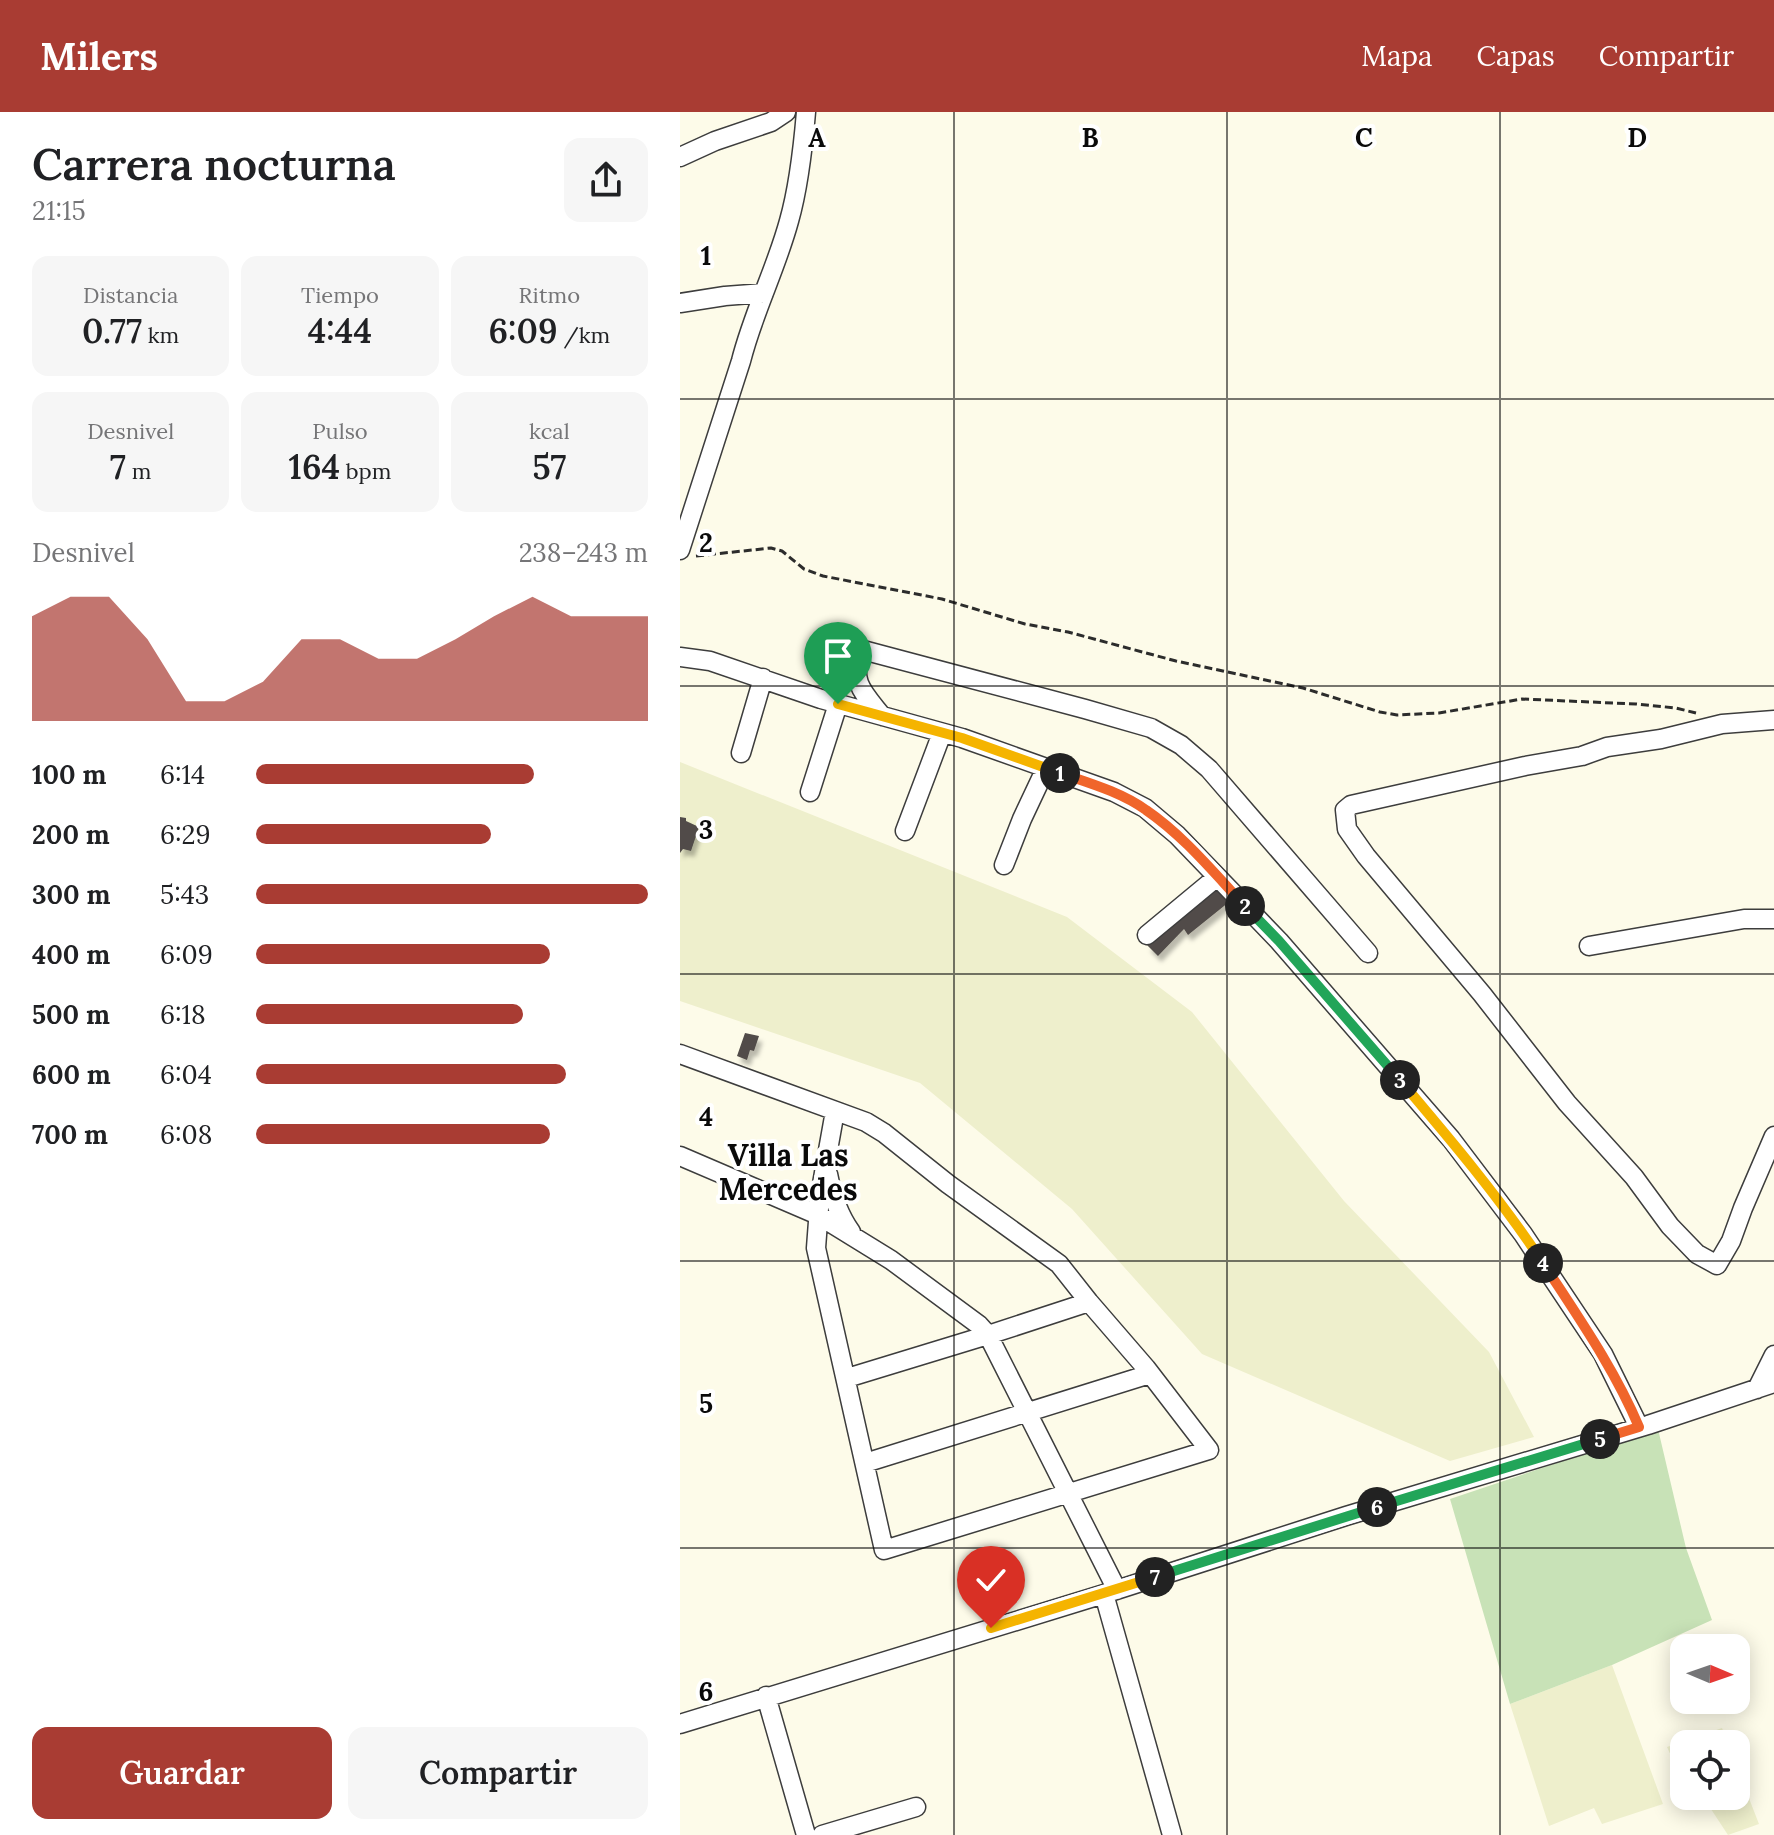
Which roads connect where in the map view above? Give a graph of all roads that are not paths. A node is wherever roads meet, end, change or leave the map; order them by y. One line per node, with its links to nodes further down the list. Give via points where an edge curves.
1 (786, 112): 3 (street)
2 (806, 112): 4 (street, via 789,222)
3 (680, 157)
4 (764, 293): 5 (street); 6 (street)
5 (680, 303)
6 (687, 553)
7 (680, 657): 8 (street)
8 (763, 678): 9 (street); 13 (street)
9 (838, 704): 10 (street); 15 (street)
10 (882, 716): 12 (street); 22 (street, via 858,682 859,649 1151,728 1209,769)
11 (1774, 720): 25 (street, via 1722,724 1607,747 1345,810 1347,829 1366,856 1670,1226 1711,1264 1717,1265 1731,1241)
12 (942, 733): 14 (street); 16 (street)
13 (741, 753)
14 (1046, 768): 17 (street); 18 (street, via 1145,808)
15 (810, 792)
16 (905, 831)
17 (1004, 865)
18 (1217, 877): 20 (street); 37 (street, via 1451,1139 1603,1354)
19 (1774, 919): 21 (street, via 1744,919)
20 (1147, 935)
21 (1589, 946)
22 (1368, 953)
23 (680, 1054): 24 (street)
24 (835, 1111): 27 (street); 30 (street, via 884,1133 1059,1264)
25 (1774, 1136)
26 (680, 1156): 28 (street)
27 (825, 1164): 28 (street); 29 (street, via 842,1220)
28 (818, 1215): 29 (street); 34 (street, via 816,1248)
29 (854, 1236): 31 (street)
30 (1089, 1302): 31 (street); 33 (street)
31 (988, 1335): 34 (street); 36 (street)
32 (1774, 1355): 35 (street)
33 (1150, 1374): 36 (street); 39 (street, via 1209,1450)
34 (847, 1378): 38 (street)
35 (1765, 1386): 37 (street)
36 (1027, 1412): 38 (street); 39 (street)
37 (1639, 1427): 40 (street)
38 (865, 1463): 39 (street, via 884,1550)
39 (1068, 1493): 40 (street)
40 (1110, 1592): 41 (street); 46 (street)
41 (766, 1696): 42 (street); 44 (street)
42 (680, 1724)
43 (916, 1807): 45 (street)
44 (806, 1835)
45 (822, 1835)
46 (1172, 1835)

